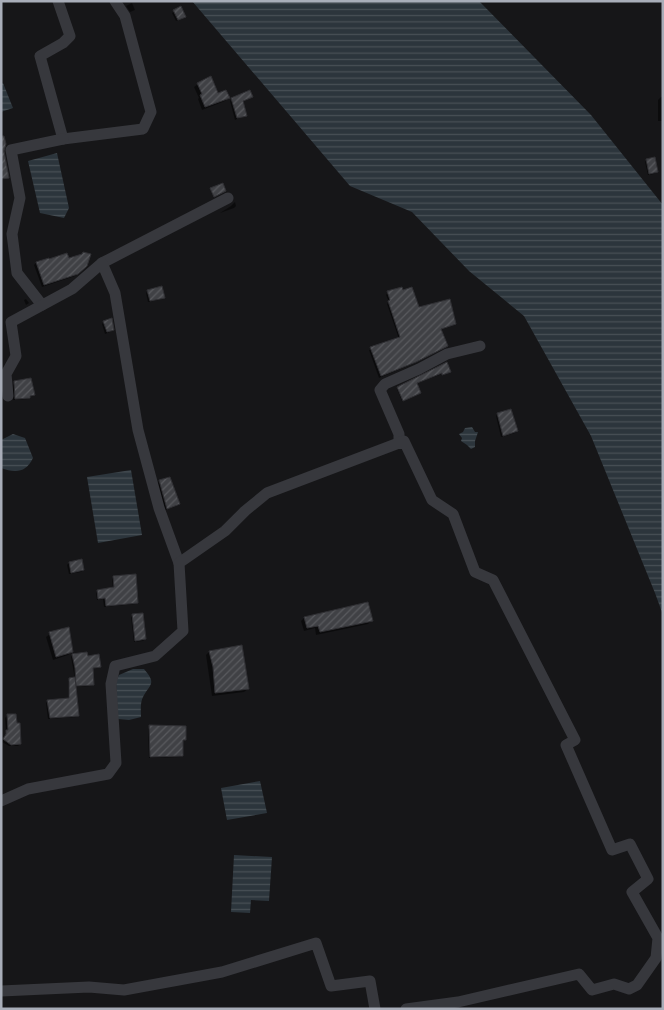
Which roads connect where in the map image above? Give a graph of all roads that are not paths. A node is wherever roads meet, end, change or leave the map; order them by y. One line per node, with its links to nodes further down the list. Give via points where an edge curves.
1 (58, 1): 3 (street, via 70,36 40,56)
2 (116, 1): 3 (street, via 125,16 151,112 143,129)
3 (63, 140): 6 (street, via 11,150 20,198 12,234 17,273)
4 (228, 198): 5 (street)
5 (102, 263): 6 (street, via 72,289); 10 (street, via 115,293 138,430 159,508)
6 (42, 304): 8 (street, via 11,322 16,356 6,374)
7 (480, 346): 9 (street, via 447,354 385,384 380,390 399,434)
8 (8, 396)
9 (399, 443): 10 (street, via 267,493 225,531); 12 (street, via 404,441 432,500 453,514 476,572 492,580 575,740 566,745 612,850 630,844 648,879 632,892 658,938)
10 (179, 563): 11 (street, via 183,632 155,656 115,666 111,684 116,763 108,774 28,789)
11 (1, 801)
12 (659, 960): 15 (street, via 637,985 629,989 614,984 592,990 579,974 458,1002)
13 (1, 991): 14 (street, via 89,987 124,990 222,972 316,943 331,986 370,981)
14 (375, 1009)
15 (406, 1009)

